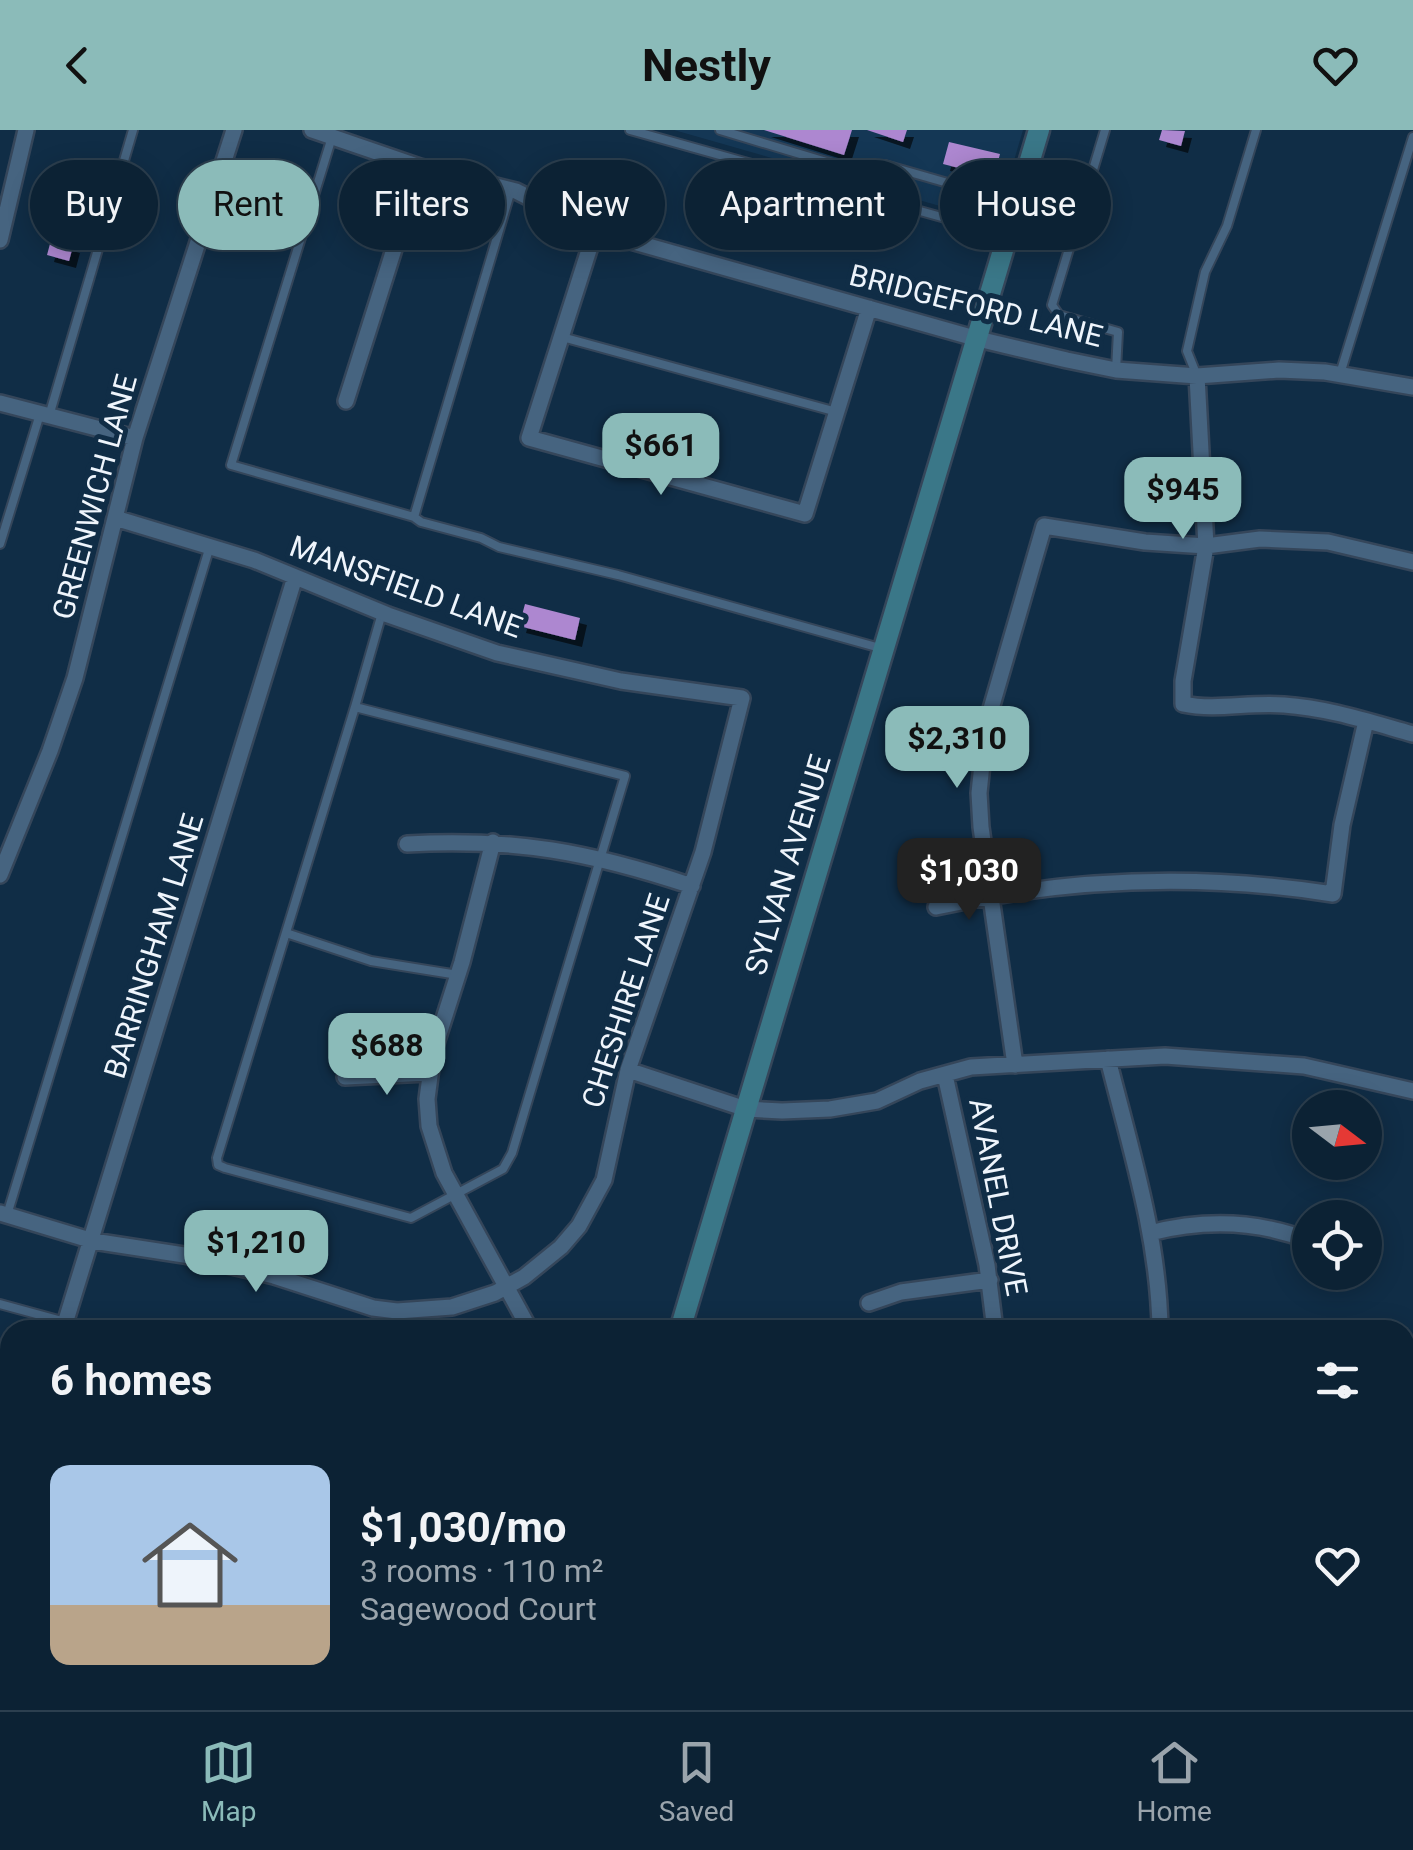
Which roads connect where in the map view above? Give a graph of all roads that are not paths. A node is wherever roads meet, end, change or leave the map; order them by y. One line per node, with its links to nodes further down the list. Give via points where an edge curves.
1 (26, 130): 18 (street)
2 (133, 130): 35 (lane)
3 (234, 130): 36 (street, GREENWICH LANE)
4 (312, 130): 10 (street, BRIDGEFORD LANE)
5 (630, 130): 19 (lane)
6 (720, 130): 14 (lane, via 850,169 885,165)
7 (1039, 130): 13 (main road, SYLVAN AVENUE)
8 (1105, 130): 28 (lane, via 1052,306 1059,315 1118,332)
9 (1256, 130): 30 (lane, via 1227,226 1205,272 1187,351)
10 (332, 137): 12 (street, BRIDGEFORD LANE); 37 (lane, via 231,465)
11 (1413, 137): 29 (lane)
12 (399, 160)
13 (1030, 160)
14 (940, 181)
15 (505, 188): 16 (street, BRIDGEFORD LANE)
16 (512, 190): 17 (street, BRIDGEFORD LANE); 37 (lane)
17 (525, 196)
18 (5, 200): 20 (street)
19 (940, 217)
20 (0, 240)
21 (394, 250): 32 (street)
22 (589, 250): 26 (street)
23 (662, 250): 25 (street, BRIDGEFORD LANE)
24 (1005, 250): 27 (main road, SYLVAN AVENUE)
25 (868, 308): 27 (street, BRIDGEFORD LANE); 34 (street)
26 (562, 336): 34 (lane); 34 (street, via 530,438 805,514)
27 (978, 339): 28 (street, BRIDGEFORD LANE); 45 (main road, SYLVAN AVENUE)
28 (1116, 370): 30 (street, BRIDGEFORD LANE)
29 (1340, 374): 30 (street, BRIDGEFORD LANE); 31 (street, BRIDGEFORD LANE)
30 (1197, 376): 41 (street)
31 (1413, 386)
32 (346, 402)
33 (0, 404): 35 (street)
34 (837, 412)
35 (44, 415): 36 (street); 39 (lane)
36 (135, 438): 38 (street, GREENWICH LANE)
37 (414, 517): 45 (lane, via 500,547)
38 (115, 518): 40 (street, MANSFIELD LANE); 53 (street, GREENWICH LANE, via 75,678)
39 (0, 544)
40 (210, 546): 43 (street, MANSFIELD LANE); 68 (lane)
41 (1206, 546): 42 (street, via 1291,538); 48 (street, via 1183,704 1304,707); 55 (street, via 1044,526 981,760)
42 (1413, 562)
43 (294, 577): 44 (street, MANSFIELD LANE); 71 (street, BARRINGHAM LANE)
44 (382, 612): 46 (street, MANSFIELD LANE, via 516,657); 47 (lane)
45 (885, 649): 66 (main road, SYLVAN AVENUE)
46 (742, 698): 54 (street, CHESHIRE LANE)
47 (355, 707): 52 (lane, via 625,776); 57 (lane)
48 (1366, 721): 49 (street); 55 (street, via 1333,894 1156,879)
49 (1413, 734)
50 (493, 842): 51 (street); 52 (street); 58 (street)
51 (408, 844)
52 (602, 858): 54 (street); 67 (lane, via 512,1154 503,1169)
53 (0, 876)
54 (692, 886): 61 (street, CHESHIRE LANE)
55 (993, 894): 56 (street); 60 (street)
56 (936, 907)
57 (286, 933): 58 (lane, via 371,960); 67 (lane, via 218,1165 411,1218)
58 (458, 975): 62 (street)
59 (1108, 1059): 60 (street); 65 (street, via 1261,1061); 69 (street)
60 (1015, 1065): 63 (street)
61 (628, 1070): 66 (street); 73 (street, CHESHIRE LANE, via 604,1180 592,1205 562,1247)
62 (428, 1074): 64 (street); 67 (street, via 434,1150)
63 (945, 1075): 66 (street, via 830,1109); 72 (street, AVANEL DRIVE)
64 (344, 1077)
65 (1413, 1091)
66 (746, 1109): 79 (main road, SYLVAN AVENUE)
67 (456, 1196): 73 (street)
68 (4, 1214): 71 (street, CHESHIRE LANE)
69 (1150, 1233): 70 (street, via 1224,1222); 81 (street)
70 (1292, 1235)
71 (93, 1240): 73 (street, CHESHIRE LANE, via 274,1276 397,1311 452,1307); 77 (street, BARRINGHAM LANE)
72 (990, 1280): 74 (street); 80 (street, AVANEL DRIVE)
73 (507, 1287): 78 (street)
74 (869, 1303)
75 (0, 1304): 76 (lane)
76 (47, 1320)
77 (66, 1320)
78 (525, 1320)
79 (683, 1320)
80 (993, 1320)
81 (1159, 1320)

